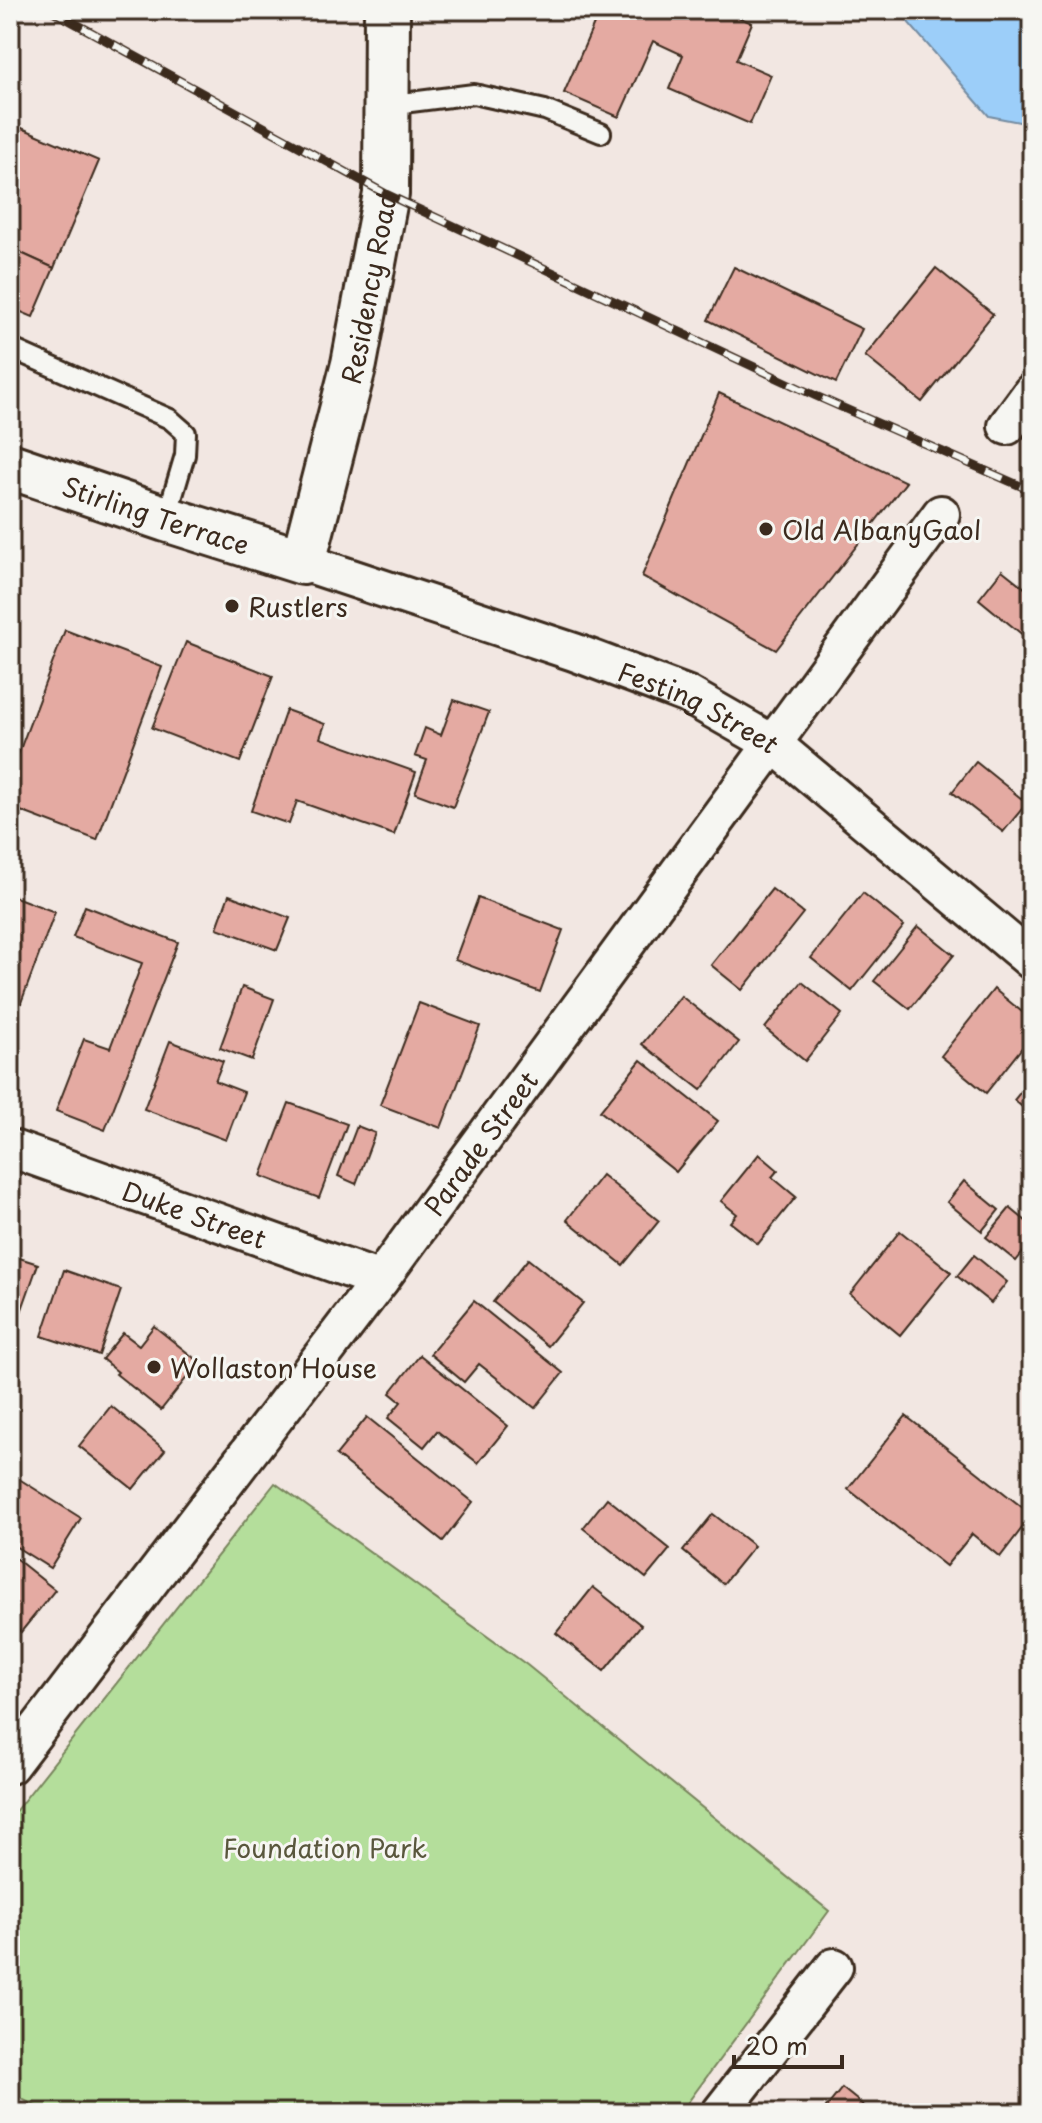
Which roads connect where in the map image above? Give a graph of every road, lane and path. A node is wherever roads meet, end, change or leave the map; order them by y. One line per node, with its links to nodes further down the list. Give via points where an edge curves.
1 (387, 10): 2 (main road, Residency Road)
2 (387, 105): 3 (lane, via 474,94 545,110); 10 (main road, Residency Road, via 386,194 354,364)
3 (601, 133)
4 (10, 348): 9 (lane, via 170,419 186,433 185,455)
5 (1032, 392): 6 (street)
6 (1007, 426)
7 (10, 466): 9 (main road, Stirling Terrace)
8 (941, 514): 11 (street, Parade Street)
9 (166, 519): 10 (main road, Stirling Terrace)
10 (303, 562): 11 (street, Festing Street, via 688,695)
11 (772, 743): 12 (street, Festing Street); 14 (street, Parade Street)
12 (1032, 961)
13 (10, 1148): 14 (street, Duke Street)
14 (380, 1280): 15 (street, Parade Street)
15 (10, 1765)
16 (834, 1967): 17 (street)
17 (720, 2113)

